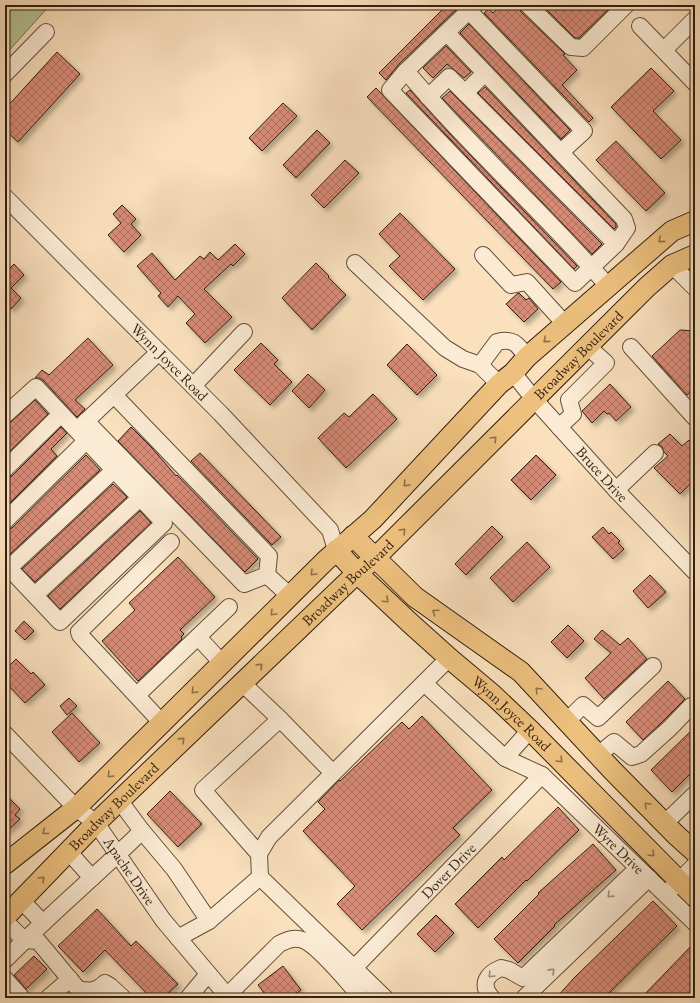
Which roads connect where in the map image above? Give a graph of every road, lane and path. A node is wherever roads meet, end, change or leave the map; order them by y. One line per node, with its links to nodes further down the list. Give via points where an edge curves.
1 (528, 5): 2 (street, via 571,47 583,48)
2 (626, 5)
3 (472, 8): 7 (street); 15 (street, via 584,130)
4 (695, 19): 8 (street)
5 (640, 26): 8 (street)
6 (46, 32): 11 (street)
7 (446, 32): 9 (street); 10 (street)
8 (664, 50): 12 (street)
9 (406, 71): 14 (street); 23 (street, via 390,90 575,283)
10 (485, 73): 13 (street); 15 (street)
11 (5, 74)
12 (695, 82)
13 (465, 93): 14 (street, via 449,77); 18 (street)
14 (428, 97): 23 (street)
15 (561, 152): 18 (street, via 624,219 627,228)
16 (8, 207): 30 (street, Wynn Joyce Road)
17 (695, 221): 24 (main road, Broadway Boulevard, one-way to 24, via 672,231)
18 (616, 244): 23 (street)
19 (695, 255): 22 (main road, Broadway Boulevard)
20 (483, 256): 26 (street, via 511,285 527,282)
21 (355, 263): 32 (street, via 445,348 463,359)
22 (672, 264): 25 (street); 28 (main road, Broadway Boulevard)
23 (591, 267): 24 (street)
24 (608, 286): 26 (main road, Broadway Boulevard)
25 (695, 288)
26 (565, 324): 31 (main road, Broadway Boulevard, one-way to 31)
27 (244, 332): 35 (street)
28 (587, 346): 33 (main road, Broadway Boulevard); 36 (street, via 606,363)
29 (631, 347): 41 (street)
30 (159, 352): 35 (street, Wynn Joyce Road); 37 (street)
31 (527, 357): 32 (street, via 516,343 506,340 497,342); 34 (main road, Broadway Boulevard)
32 (480, 365): 34 (street, Bruce Drive)
33 (559, 374): 36 (street); 38 (main road, Broadway Boulevard)
34 (506, 378): 38 (street, Bruce Drive); 51 (main road, Broadway Boulevard, one-way to 51, via 373,519)
35 (193, 386): 50 (street, Wynn Joyce Road)
36 (577, 392): 42 (street, via 569,400 573,414)
37 (114, 395): 43 (street); 58 (street, via 268,556)
38 (534, 399): 42 (street, Bruce Drive); 54 (main road, Broadway Boulevard, one-way to 38)
39 (61, 414): 40 (street, via 36,387); 43 (street); 45 (street)
40 (5, 416)
41 (695, 418)
42 (559, 427): 47 (street, Bruce Drive)
43 (83, 431): 46 (street); 49 (street); 58 (street, via 244,584)
44 (655, 453): 47 (street)
45 (5, 469)
46 (114, 470): 48 (street); 55 (street)
47 (616, 490): 56 (street, Bruce Drive)
48 (140, 498): 59 (street); 59 (street, via 164,523 60,622)
49 (5, 521)
50 (330, 530): 51 (street); 53 (street, Wynn Joyce Road)
51 (353, 536): 53 (main road, Broadway Boulevard); 54 (main road)
52 (171, 542): 68 (street, via 79,632)
53 (336, 550): 57 (main road, Wynn Joyce Road); 60 (main road, Broadway Boulevard, one-way to 60)
54 (375, 558): 57 (main road, Broadway Boulevard); 70 (main road, one-way to 54, via 521,672 415,598)
55 (7, 566): 59 (street)
56 (695, 572)
57 (357, 573): 63 (main road, Wynn Joyce Road, one-way to 63); 66 (main road, Broadway Boulevard, one-way to 57)
58 (267, 575): 60 (street)
59 (35, 596)
60 (290, 596): 64 (main road, Broadway Boulevard, one-way to 64)
61 (229, 607): 62 (street)
62 (198, 637): 64 (street); 68 (street)
63 (449, 658): 67 (street); 73 (main road, Wynn Joyce Road)
64 (222, 663): 66 (main road); 72 (main road, Broadway Boulevard, one-way to 72)
65 (653, 666): 70 (street, via 598,718 584,705)
66 (242, 683): 71 (street); 80 (main road, Broadway Boulevard, one-way to 66)
67 (424, 683): 76 (street, Wyre Drive); 77 (street)
68 (136, 695): 72 (street)
69 (691, 706): 75 (street, via 641,754 632,757 614,742)
70 (562, 715): 73 (main road); 75 (main road)
71 (280, 719): 77 (street); 87 (street, via 203,790)
72 (162, 723): 81 (main road, Broadway Boulevard, one-way to 81)
73 (530, 730): 76 (street); 94 (main road, Wynn Joyce Road, one-way to 94)
74 (5, 734): 81 (street, Apache Drive)
75 (598, 755): 83 (main road, one-way to 75)
76 (505, 758): 78 (street, Wyre Drive)
77 (333, 773): 87 (street, via 269,836)
78 (542, 775): 91 (street, Wyre Drive); 105 (street, Dover Drive)
79 (695, 794): 83 (street)
80 (119, 800): 82 (main road, Broadway Boulevard); 84 (street)
81 (76, 808): 82 (street, Apache Drive); 89 (main road, Broadway Boulevard, one-way to 89)
82 (96, 823): 85 (main road, Broadway Boulevard); 88 (street, Apache Drive)
83 (665, 823): 86 (main road)
84 (142, 831): 88 (street); 99 (street, via 174,869)
85 (68, 851): 93 (street); 96 (main road, Broadway Boulevard, one-way to 85)
86 (695, 852)
87 (259, 854): 92 (street)
88 (118, 855): 93 (street); 102 (street, Apache Drive)
89 (5, 864)
90 (695, 864): 94 (street)
91 (643, 873): 94 (street, Wyre Drive); 109 (street)
92 (260, 877): 99 (street); 105 (street)
93 (92, 878): 100 (street)
94 (672, 887): 95 (main road, Wynn Joyce Road); 101 (street, Wyre Drive)
95 (695, 897)
96 (21, 900): 97 (main road, Broadway Boulevard); 100 (street)
97 (5, 917)
98 (5, 921): 103 (street)
99 (209, 921): 102 (street)
100 (43, 923): 103 (street)
101 (695, 923)
102 (178, 938): 106 (street, Apache Drive)
103 (24, 940): 104 (street); 108 (street, via 38,940)
104 (5, 960)
105 (355, 967): 116 (street)
106 (208, 974): 110 (street, Apache Drive); 114 (street)
107 (5, 979): 111 (street)
108 (70, 979): 112 (street); 113 (street, via 78,990 88,992 99,989 105,983)
109 (527, 988): 117 (street, one-way to 117, via 509,970 501,968 489,975 486,981 486,988)
110 (227, 997): 115 (street, via 279,944 291,938 314,946)
111 (22, 998)
112 (48, 998)
113 (123, 998)
114 (188, 998)
115 (362, 998)
116 (385, 998)
117 (492, 998)

